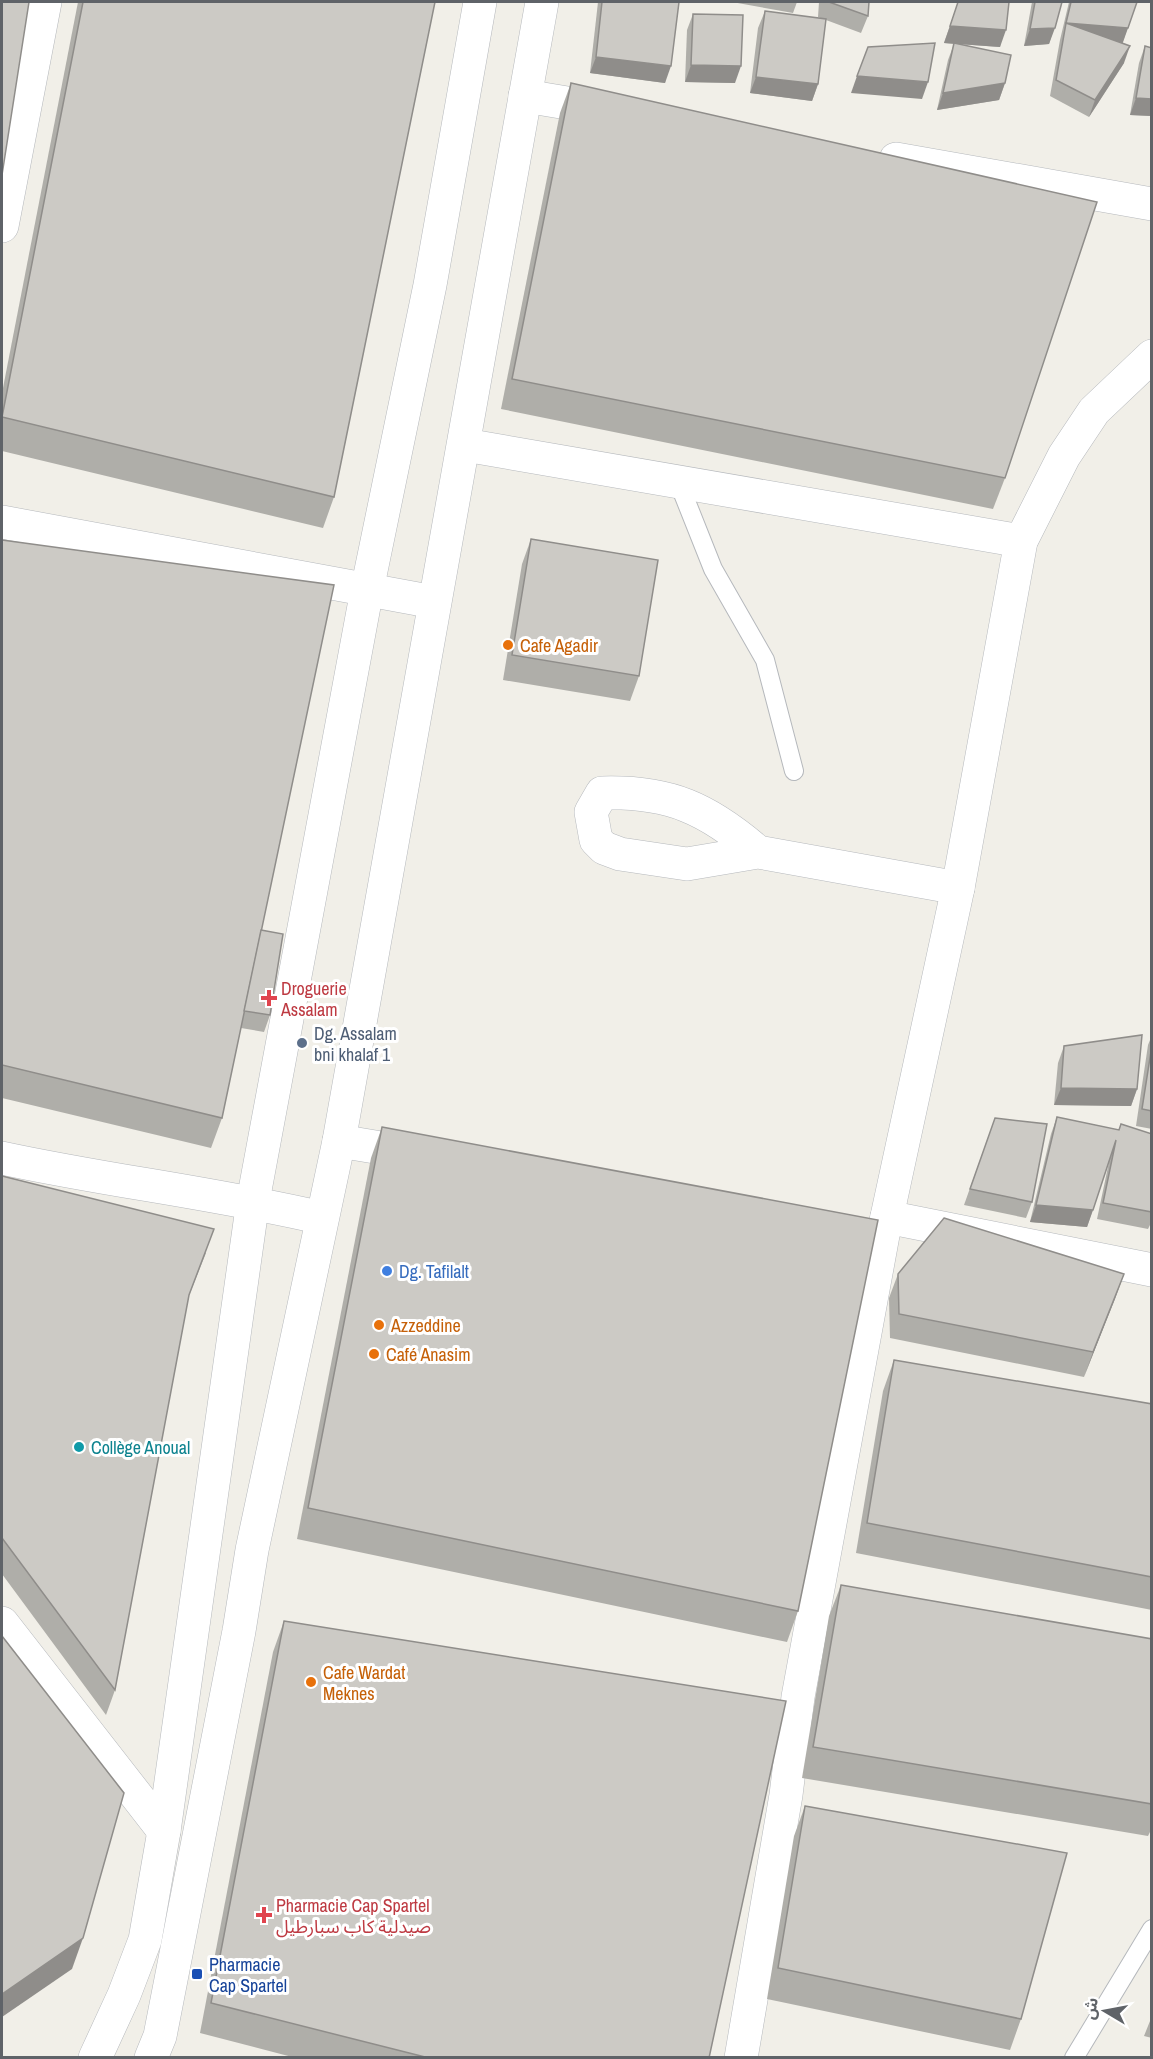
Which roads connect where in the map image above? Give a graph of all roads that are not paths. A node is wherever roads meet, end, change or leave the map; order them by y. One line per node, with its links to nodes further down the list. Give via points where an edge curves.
1 (45, 2): 8 (street)
2 (480, 2): 14 (street, via 430,285)
3 (542, 2): 4 (street)
4 (525, 96): 5 (street); 10 (street)
5 (643, 116)
6 (867, 154): 7 (street)
7 (1152, 204)
8 (2, 226)
9 (1152, 356): 13 (street, via 1094,411 1064,456)
10 (465, 445): 11 (street); 15 (street)
11 (678, 482): 13 (street); 16 (lane, via 713,569 765,660)
12 (2, 522): 14 (street)
13 (1022, 540): 18 (street)
14 (367, 590): 15 (street); 22 (street)
15 (434, 602): 19 (street)
16 (794, 771)
17 (758, 852): 18 (street)
18 (958, 888): 24 (street)
19 (339, 1141): 21 (street); 23 (street)
20 (2, 1158): 22 (street)
21 (446, 1159)
22 (253, 1202): 23 (street); 28 (street)
23 (322, 1218): 31 (street, via 252,1550 160,2036)
24 (885, 1226): 25 (street); 26 (street); 32 (street, via 798,1697 786,1795)
25 (848, 1229)
26 (1152, 1270)
27 (2, 1623): 28 (street)
28 (164, 1831): 30 (street, via 145,1940)
29 (1152, 1929): 33 (lane)
30 (94, 2058)
31 (151, 2058)
32 (741, 2058)
33 (1074, 2058)

